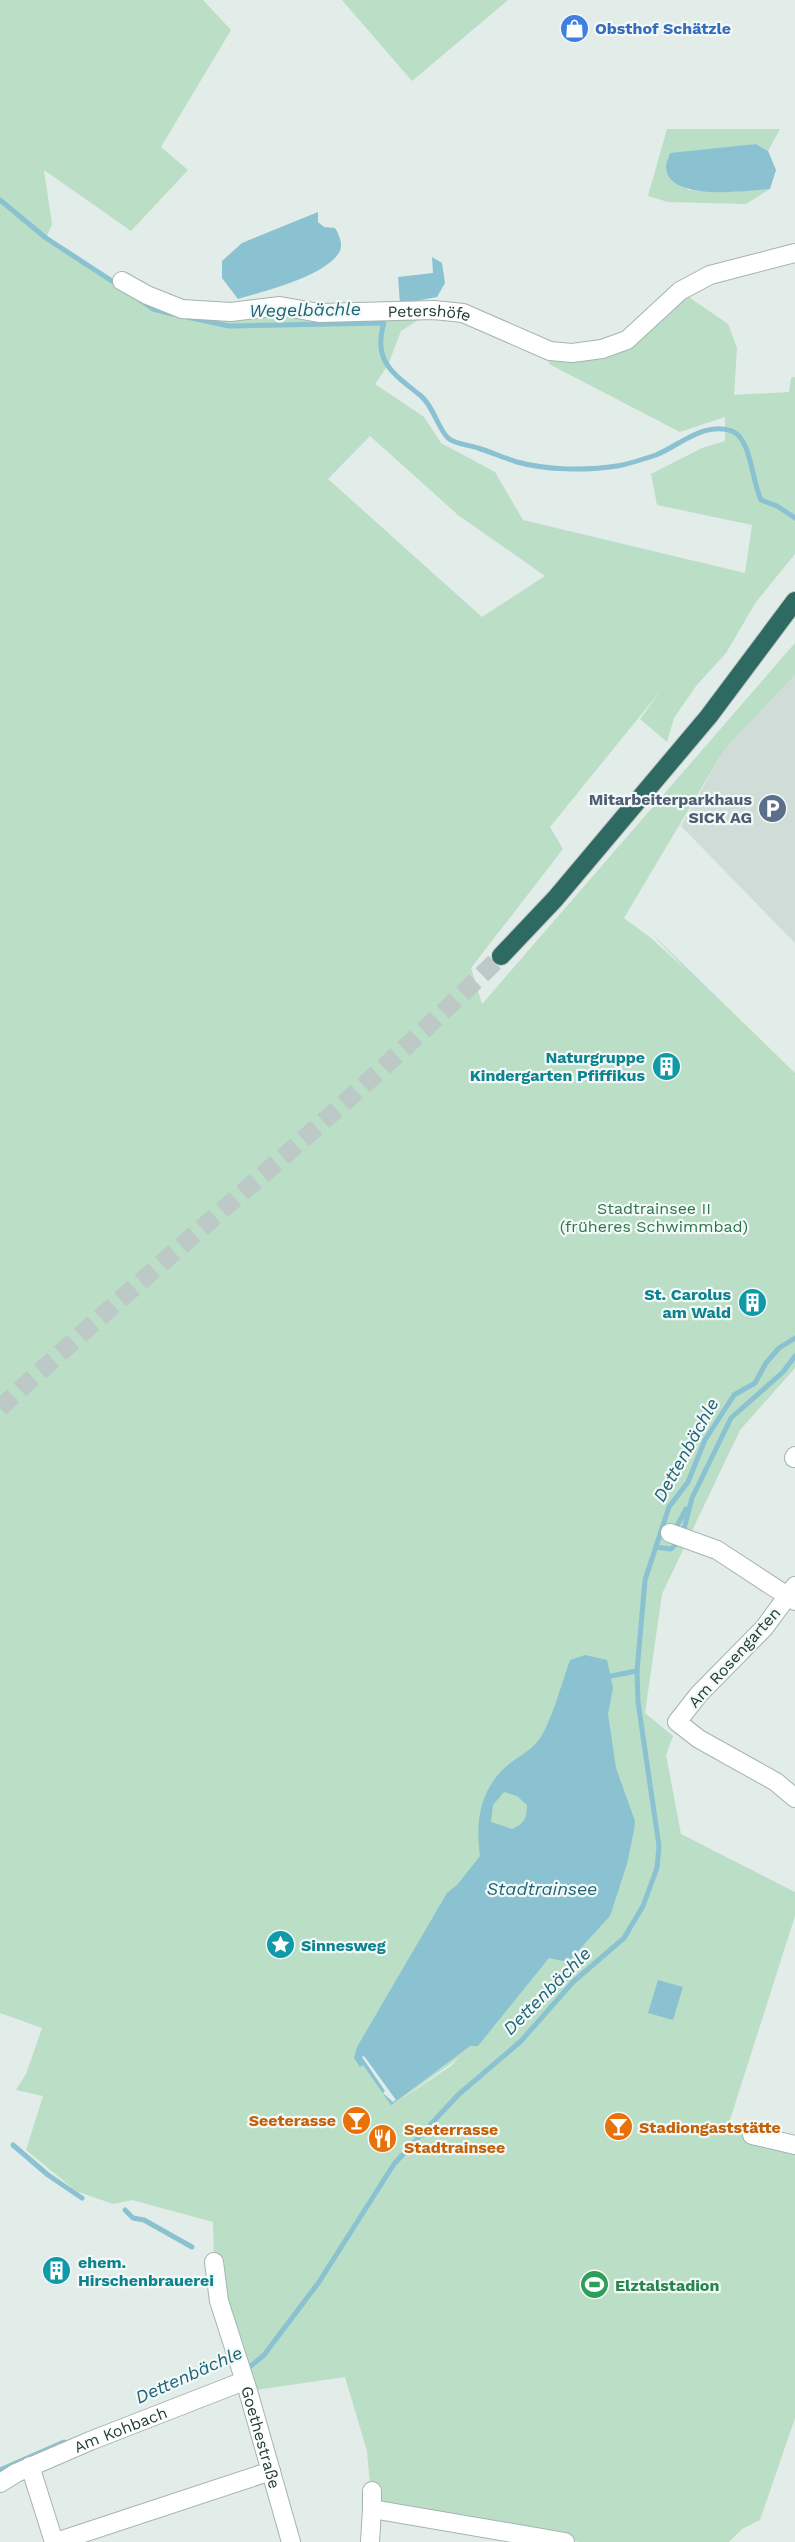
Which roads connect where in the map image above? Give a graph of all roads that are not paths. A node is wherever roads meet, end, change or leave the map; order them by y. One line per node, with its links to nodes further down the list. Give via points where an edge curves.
1 (795, 253): 2 (street, Petershöfe, via 710,275 680,291 627,340 602,349 572,353 550,351 463,313 319,313 280,306 231,312 182,309)
2 (123, 281)
3 (795, 601): 4 (highway, via 709,716 555,899)
4 (501, 956)
5 (670, 1533): 6 (street, Am Rosengarten, via 717,1550)
6 (793, 1594): 7 (street, Am Rosengarten, via 677,1722)
7 (795, 1797)
8 (752, 2135): 9 (street)
9 (795, 2145)
10 (214, 2262): 11 (street, Goethestraße, via 219,2301)
11 (242, 2375): 12 (street, Am Kohbach); 13 (street, Goethestraße)
12 (30, 2466): 14 (street, Am Kohbach); 15 (street)
13 (271, 2471): 15 (street); 16 (street, Goethestraße)
14 (0, 2483)
15 (55, 2542)
16 (291, 2542)
17 (370, 2542): 18 (street, via 372,2500)
18 (565, 2542)

